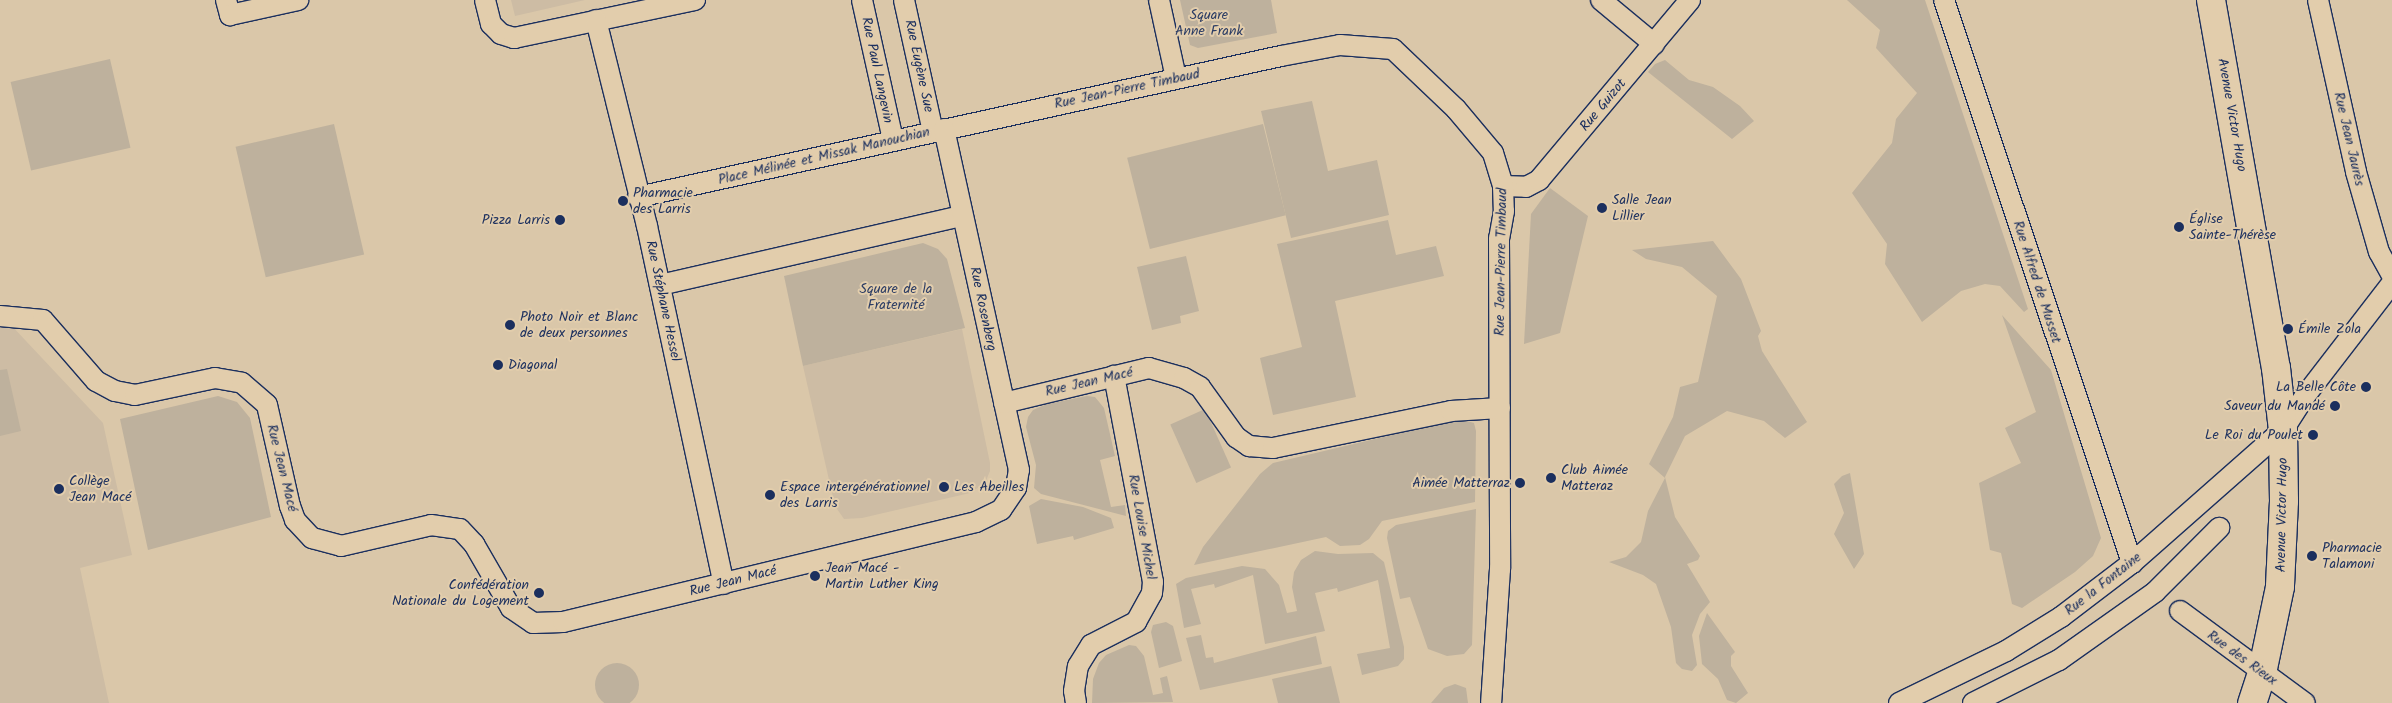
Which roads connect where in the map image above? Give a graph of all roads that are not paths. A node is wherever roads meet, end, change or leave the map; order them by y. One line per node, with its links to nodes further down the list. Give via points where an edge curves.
1 (226, 0): 2 (street, via 230,15)
2 (298, 0)
3 (485, 0): 13 (street, via 491,24 500,34 514,38)
4 (695, 0): 13 (street)
5 (862, 0): 17 (street, Rue Paul Langevin)
6 (904, 0): 16 (street, Rue Eugène Sue)
7 (1159, 0): 15 (street)
8 (1602, 0): 14 (street)
9 (1688, 0): 14 (street, Rue Guizot)
10 (1944, 0): 30 (street, Rue Alfred de Musset)
11 (2211, 0): 28 (street, Avenue Victor Hugo, via 2276,368)
12 (2318, 0): 21 (street, Rue Jean Jaurès, via 2356,172 2379,252)
13 (596, 20): 19 (street, Rue Stéphane Hessel)
14 (1654, 44): 18 (street, Rue Guizot, via 1539,180 1526,187)
15 (1176, 78): 16 (street, Rue Jean-Pierre Timbaud); 18 (street, Rue Jean-Pierre Timbaud, via 1340,45 1393,49 1456,109 1493,153)
16 (938, 130): 17 (street, Place Mélinée et Missak Manouchian); 20 (street, Place Mélinée et Missak Manouchian)
17 (893, 140): 19 (street, Place Mélinée et Missak Manouchian)
18 (1503, 186): 27 (street, Rue Jean-Pierre Timbaud, via 1504,211 1499,238)
19 (638, 197): 23 (street, Rue Stéphane Hessel)
20 (961, 216): 23 (street); 26 (street, Rue Rosenberg)
21 (2392, 275)
22 (2392, 283): 28 (street, Rue la Fontaine, via 2305,396)
23 (660, 285): 31 (street, Rue Stéphane Hessel)
24 (0, 316): 31 (street, Rue Jean Macé, via 43,320 96,380 115,391 135,395 216,378 242,383 267,405 290,506 295,520 312,538 341,546 431,526 460,529 474,544 511,608 533,623 562,622)
25 (1114, 376): 26 (street, Rue Jean Macé); 27 (street, Rue Jean Macé, via 1149,368 1184,378 1200,387 1236,437 1249,446 1273,448 1451,411); 34 (street, Rue Louise Michel, via 1153,582 1152,593 1136,622 1091,644 1078,666 1074,691)
26 (1004, 403): 31 (street, Rue Jean Macé, via 1019,470 1016,488 1000,510 976,522)
27 (1500, 408): 35 (street, Rue Jean-Pierre Timbaud, via 1500,568)
28 (2283, 430): 30 (street, Rue la Fontaine); 33 (street, Avenue Victor Hugo, via 2280,587)
29 (2219, 528): 37 (street, via 2155,592 2059,660)
30 (2132, 562): 36 (street, Rue la Fontaine, via 2061,617 2006,651)
31 (724, 584)
32 (2180, 611): 33 (street, Rue des Rieux)
33 (2262, 673): 38 (street, Avenue Victor Hugo); 39 (street, Rue des Rieux)
34 (1076, 703)
35 (1491, 703)
36 (1899, 703)
37 (1973, 703)
38 (2252, 703)
39 (2305, 703)

